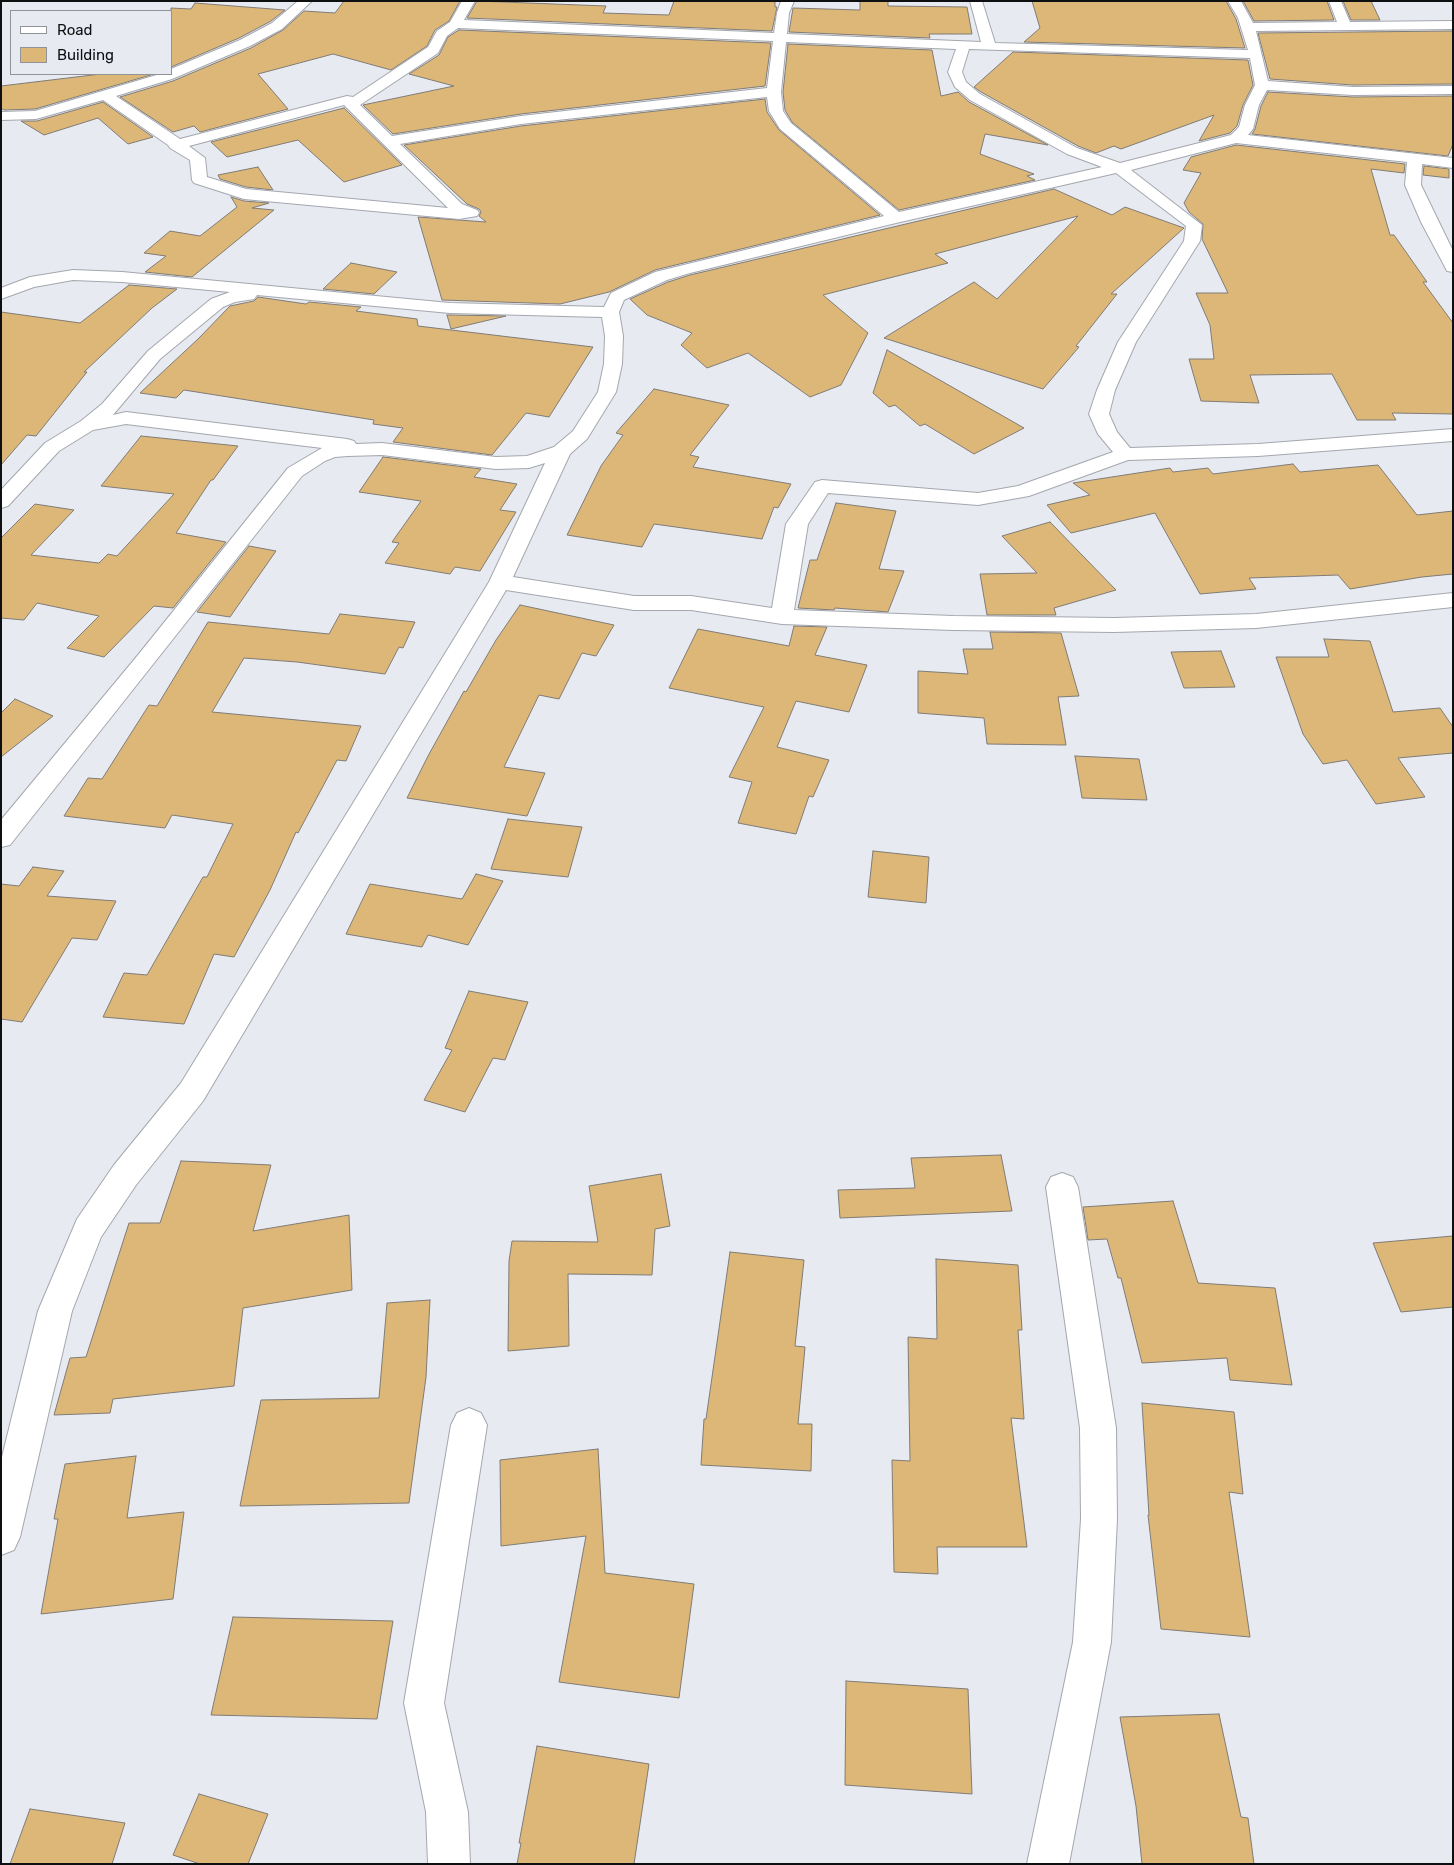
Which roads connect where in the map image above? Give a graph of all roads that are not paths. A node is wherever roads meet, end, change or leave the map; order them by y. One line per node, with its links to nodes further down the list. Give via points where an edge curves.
1 (306, 1): 15 (street, via 277,26)
2 (469, 1): 8 (street)
3 (788, 1): 11 (street)
4 (976, 1): 13 (street)
5 (1234, 1): 7 (street)
6 (1335, 1): 10 (street)
7 (1246, 22): 10 (street); 14 (street)
8 (455, 24): 11 (street); 21 (street, via 442,34 433,50 355,102)
9 (1453, 25): 10 (street)
10 (1345, 26)
11 (780, 38): 12 (street); 19 (street)
12 (964, 44): 13 (street); 28 (street, via 955,72 960,84 975,97 1072,151)
13 (989, 48): 14 (street)
14 (1256, 54): 17 (street)
15 (172, 74)
16 (169, 75): 20 (street)
17 (1262, 85): 18 (street, via 1353,91); 23 (street, via 1252,105 1246,129)
18 (1453, 90)
19 (774, 92): 24 (street, via 521,120); 29 (street, via 776,111 785,126)
20 (106, 95): 22 (street, via 36,115); 25 (street)
21 (347, 100): 24 (street); 25 (street)
22 (1, 116)
23 (1236, 138): 26 (street); 28 (street)
24 (390, 141): 25 (street, via 456,207 471,213 244,194 200,180 196,158)
25 (175, 144)
26 (1415, 159): 27 (street); 30 (street, via 1413,186)
27 (1453, 163)
28 (1119, 168): 29 (street); 38 (street, via 1194,225 1192,241 1127,342 1106,390 1099,414 1108,434)
29 (896, 218): 33 (street, via 661,276 617,298)
30 (1453, 267)
31 (269, 292): 32 (street, via 73,275 30,282); 33 (street, via 450,308); 34 (street, via 232,297 217,303 154,355 109,408)
32 (1, 294)
33 (610, 312): 37 (street, via 614,336 613,364 607,392 580,434)
34 (88, 425): 36 (street, via 126,418); 39 (street, via 52,447)
35 (1453, 435): 38 (street, via 1258,450)
36 (382, 449): 37 (street, via 496,463 529,462); 43 (street, via 332,452 295,472)
37 (561, 451): 40 (street)
38 (1125, 454): 42 (street, via 1022,492 978,499 822,486 797,524)
39 (1, 502)
40 (500, 582): 42 (street, via 634,603 691,603); 46 (street, via 192,1092 88,1229 55,1311)
41 (1453, 600): 42 (street, via 1256,621 1114,625)
42 (782, 616)
43 (1, 838)
44 (1062, 1187): 48 (street, via 1098,1428 1099,1519 1092,1642)
45 (469, 1424): 47 (street, via 424,1703 447,1812)
46 (1, 1537)
47 (449, 1864)
48 (1048, 1864)

